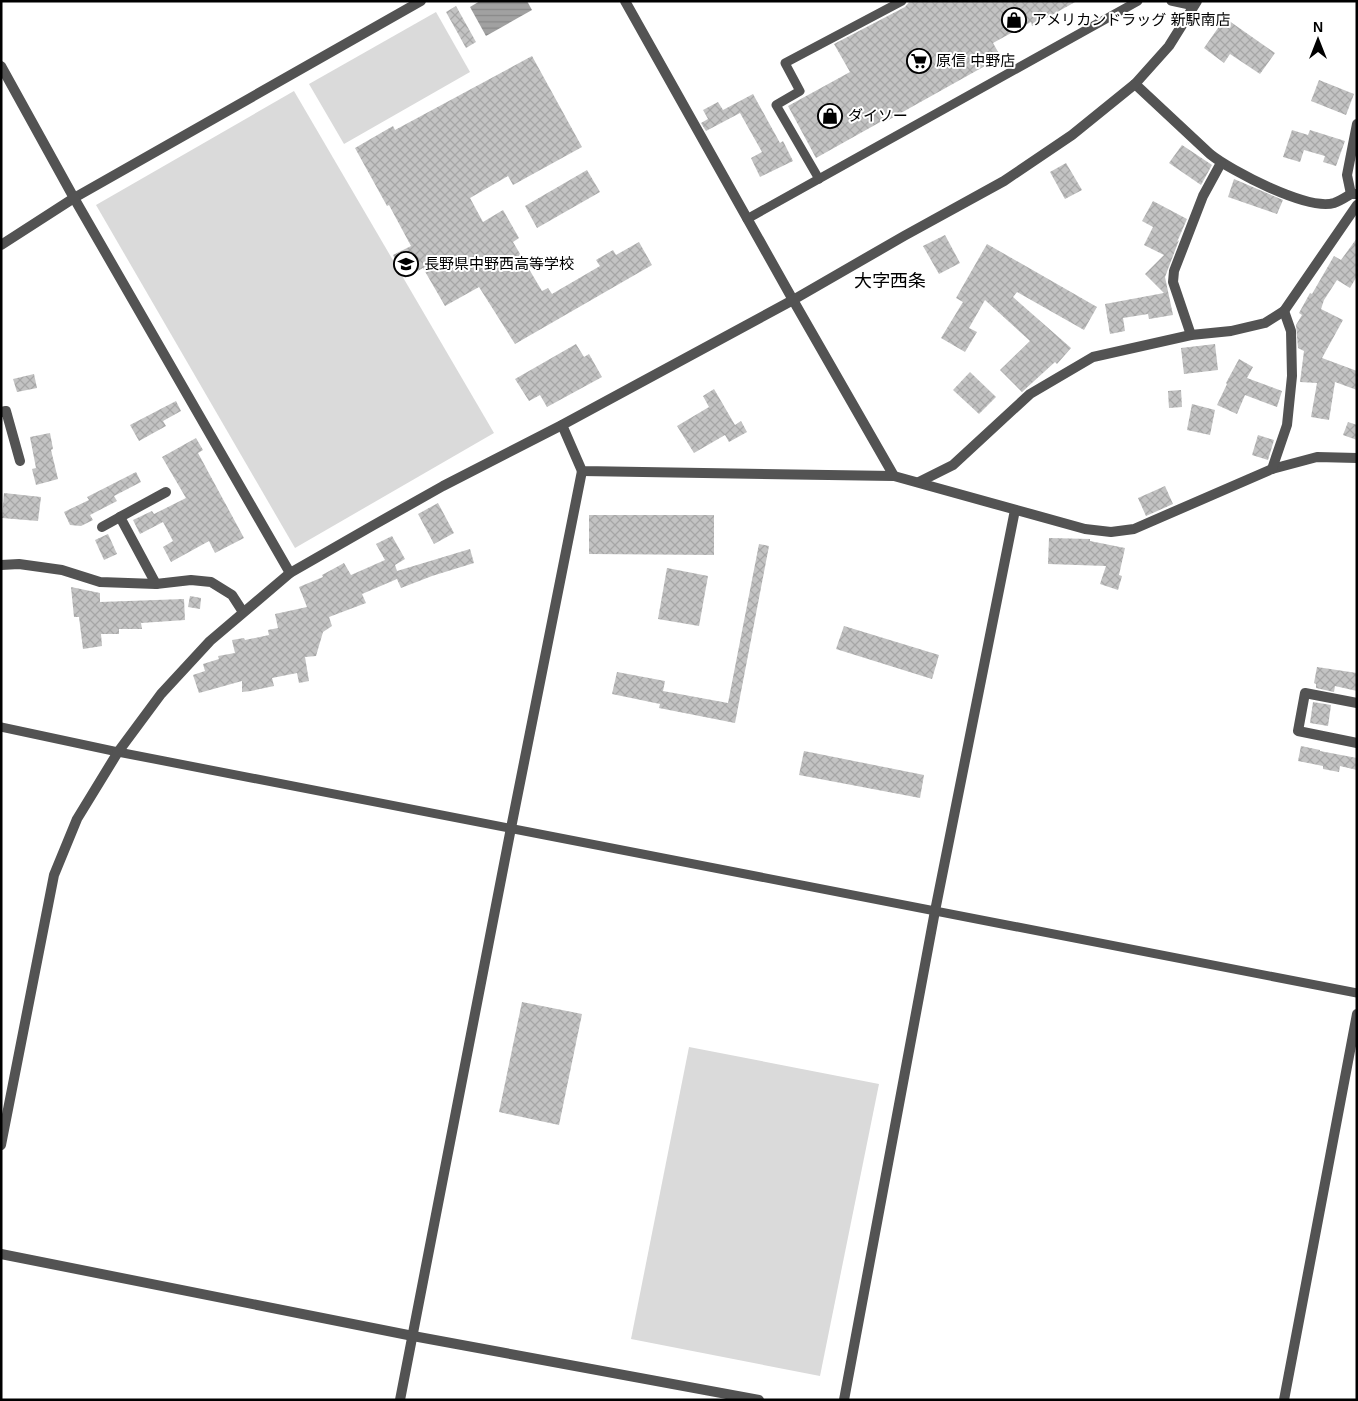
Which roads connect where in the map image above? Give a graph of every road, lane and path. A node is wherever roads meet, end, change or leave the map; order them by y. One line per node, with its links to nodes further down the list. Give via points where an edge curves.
1 (421, 1): 13 (street)
2 (626, 1): 15 (street)
3 (902, 1): 11 (lane, via 785,63 800,92 776,105)
4 (1138, 1): 11 (lane)
5 (1171, 1): 6 (lane)
6 (1195, 4): 8 (street, via 1169,46)
7 (1, 66): 13 (street)
8 (1135, 84): 10 (street); 17 (street, via 1072,135 1004,181)
9 (1357, 124): 12 (street, via 1347,175)
10 (1221, 163): 12 (street, via 1300,200 1333,203); 19 (street, via 1203,196 1174,271 1173,282)
11 (819, 179): 15 (lane)
12 (1354, 194)
13 (74, 198): 16 (street); 33 (street)
14 (1357, 206): 18 (street)
15 (747, 219): 17 (street)
16 (1, 245)
17 (793, 300): 21 (street); 26 (street)
18 (1284, 311): 19 (street, via 1265,323); 24 (street, via 1291,331 1292,376 1287,426)
19 (1191, 335): 27 (street, via 1093,357 1062,373 1030,394 953,465)
20 (1, 412): 23 (street, via 6,411)
21 (562, 426): 25 (street); 33 (street, via 443,486)
22 (1357, 458): 24 (street, via 1317,457)
23 (20, 461)
24 (1272, 469): 29 (street, via 1134,529 1112,532 1085,529)
25 (582, 471): 26 (street); 40 (street)
26 (894, 476): 27 (street)
27 (920, 482): 29 (street)
28 (166, 492): 30 (street)
29 (1016, 510): 41 (street)
30 (120, 517): 31 (street); 34 (street)
31 (102, 526)
32 (1, 565): 34 (street, via 62,570 100,582)
33 (290, 573): 35 (street)
34 (156, 584): 35 (street, via 191,580 211,582 232,595)
35 (243, 612): 39 (street, via 210,641 161,694)
36 (1357, 703): 38 (street, via 1305,693 1298,731)
37 (1, 727): 39 (lane)
38 (1357, 743)
39 (118, 752): 40 (lane); 44 (street, via 77,819 54,875)
40 (511, 828): 41 (lane); 46 (street)
41 (935, 911): 42 (lane); 49 (street)
42 (1357, 993)
43 (1357, 1014): 50 (street)
44 (1, 1145)
45 (1, 1254): 46 (street)
46 (413, 1336): 47 (street); 48 (street)
47 (400, 1400)
48 (759, 1400)
49 (844, 1400)
50 (1284, 1400)

